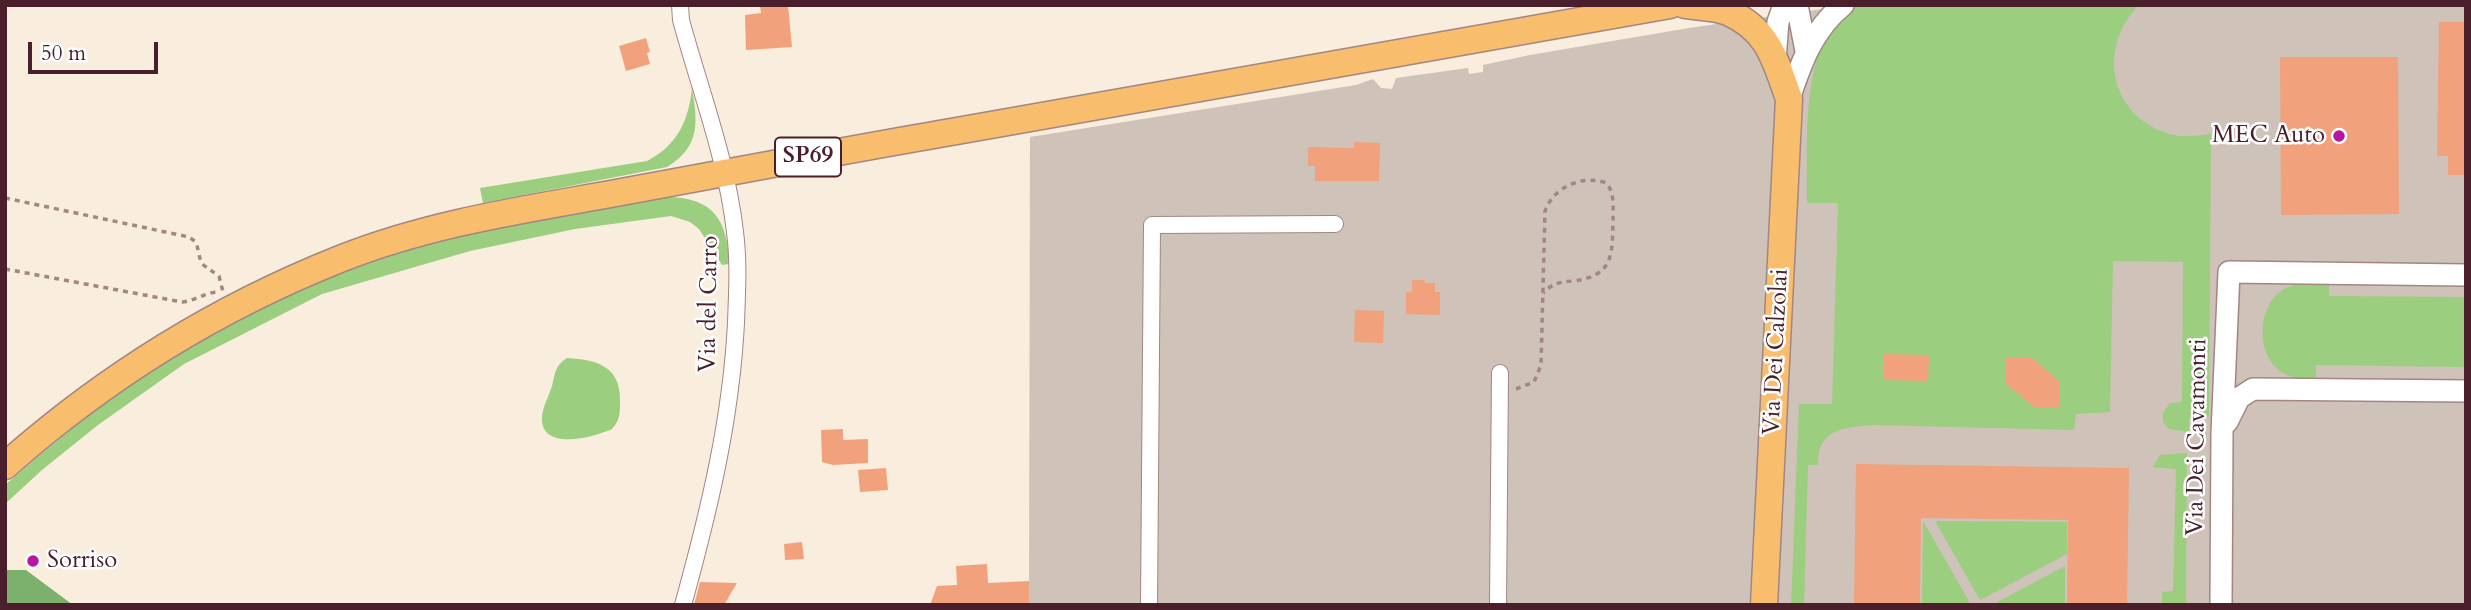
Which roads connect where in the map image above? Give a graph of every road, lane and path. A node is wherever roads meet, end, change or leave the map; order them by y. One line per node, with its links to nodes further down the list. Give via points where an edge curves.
1 (680, 5): 10 (street, Via del Carro)
2 (1671, 5): 10 (main road, SP69)
3 (1685, 5): 8 (main road, via 1727,12 1760,32)
4 (1784, 5): 8 (street)
5 (1797, 5): 7 (street)
6 (1843, 5): 7 (street)
7 (1805, 51): 9 (street)
8 (1774, 59): 9 (main road)
9 (1789, 99): 24 (main road, Via Dei Calzolai)
10 (724, 172): 20 (main road, SP69, via 465,221 343,258 236,306 158,351 46,430); 21 (street, Via del Carro, via 735,233 734,353 721,455)
11 (5, 198): 13 (path, via 189,237 196,242 198,259 219,276 223,292 182,302)
12 (1335, 224): 22 (street, via 1152,225)
13 (5, 269)
14 (2466, 275): 19 (street, Via Dei Cavamonti, via 2229,272)
15 (1544, 293): 15 (path, via 1548,202 1561,189 1587,181 1606,183 1613,212 1610,261 1590,278 1559,282); 17 (path, via 1538,376 1527,386)
16 (1500, 373): 17 (street)
17 (1500, 391): 23 (street)
18 (2466, 391): 19 (street, via 2253,389 2239,398)
19 (2222, 433): 25 (street, Via Dei Cavamonti)
20 (5, 466)
21 (683, 605)
22 (1149, 605)
23 (1498, 605)
24 (1764, 605)
25 (2221, 605)

